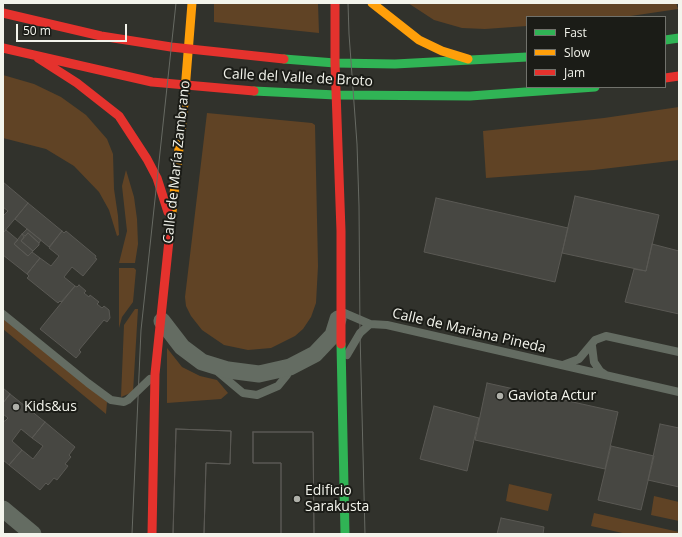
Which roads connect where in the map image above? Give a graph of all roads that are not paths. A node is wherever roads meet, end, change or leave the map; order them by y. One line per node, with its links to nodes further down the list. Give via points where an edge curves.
1 (192, 3): 8 (main road, Calle de María Zambrano)
2 (336, 3): 12 (main road)
3 (372, 3): 11 (main road, via 419,40)
4 (3, 13): 8 (main road, Calle del Valle de Broto, via 101,36)
5 (679, 38): 6 (main road)
6 (666, 40)
7 (3, 48): 10 (main road, Calle del Valle de Broto)
8 (188, 49): 12 (main road, Calle del Valle de Broto); 15 (main road, Calle de María Zambrano)
9 (526, 56): 11 (main road, Calle del Valle de Broto)
10 (38, 58): 15 (main road, Calle del Valle de Broto, via 152,82); 18 (main road, via 77,82 119,116 157,178)
11 (468, 59): 12 (main road, Calle del Valle de Broto, via 395,64)
12 (335, 63): 17 (main road)
13 (679, 76): 14 (main road)
14 (666, 78)
15 (185, 86): 17 (main road, Calle del Valle de Broto); 18 (main road, Calle de María Zambrano)
16 (581, 88): 17 (main road, Calle del Valle de Broto, via 470,96)
17 (336, 95): 19 (main road)
18 (170, 219): 21 (main road, Calle de María Zambrano)
19 (341, 312): 22 (lane, Calle de Mariana Pineda); 24 (street, via 333,335)
20 (3, 314): 31 (lane, via 111,400 128,400)
21 (162, 321): 28 (street, via 182,347); 31 (main road, Calle de María Zambrano)
22 (370, 324): 23 (lane); 27 (lane, Calle de Mariana Pineda, via 387,325)
23 (360, 333): 24 (lane); 30 (lane)
24 (334, 342): 29 (street); 30 (main road)
25 (592, 346): 26 (lane, Calle de Mariana Pineda, via 600,337 606,336); 27 (lane, Calle de Mariana Pineda, via 579,359); 32 (lane, via 594,362)
26 (679, 352)
27 (562, 365): 32 (lane, Calle de Mariana Pineda)
28 (212, 366): 29 (street, via 254,374); 29 (lane, via 240,391 251,395 265,393 278,386 288,375)
29 (290, 367)
30 (341, 367): 37 (main road)
31 (155, 374): 36 (main road, Calle de María Zambrano)
32 (606, 376): 33 (lane, Calle de Mariana Pineda)
33 (679, 392)
34 (3, 509): 35 (street)
35 (33, 534)
36 (152, 534)
37 (345, 534)

